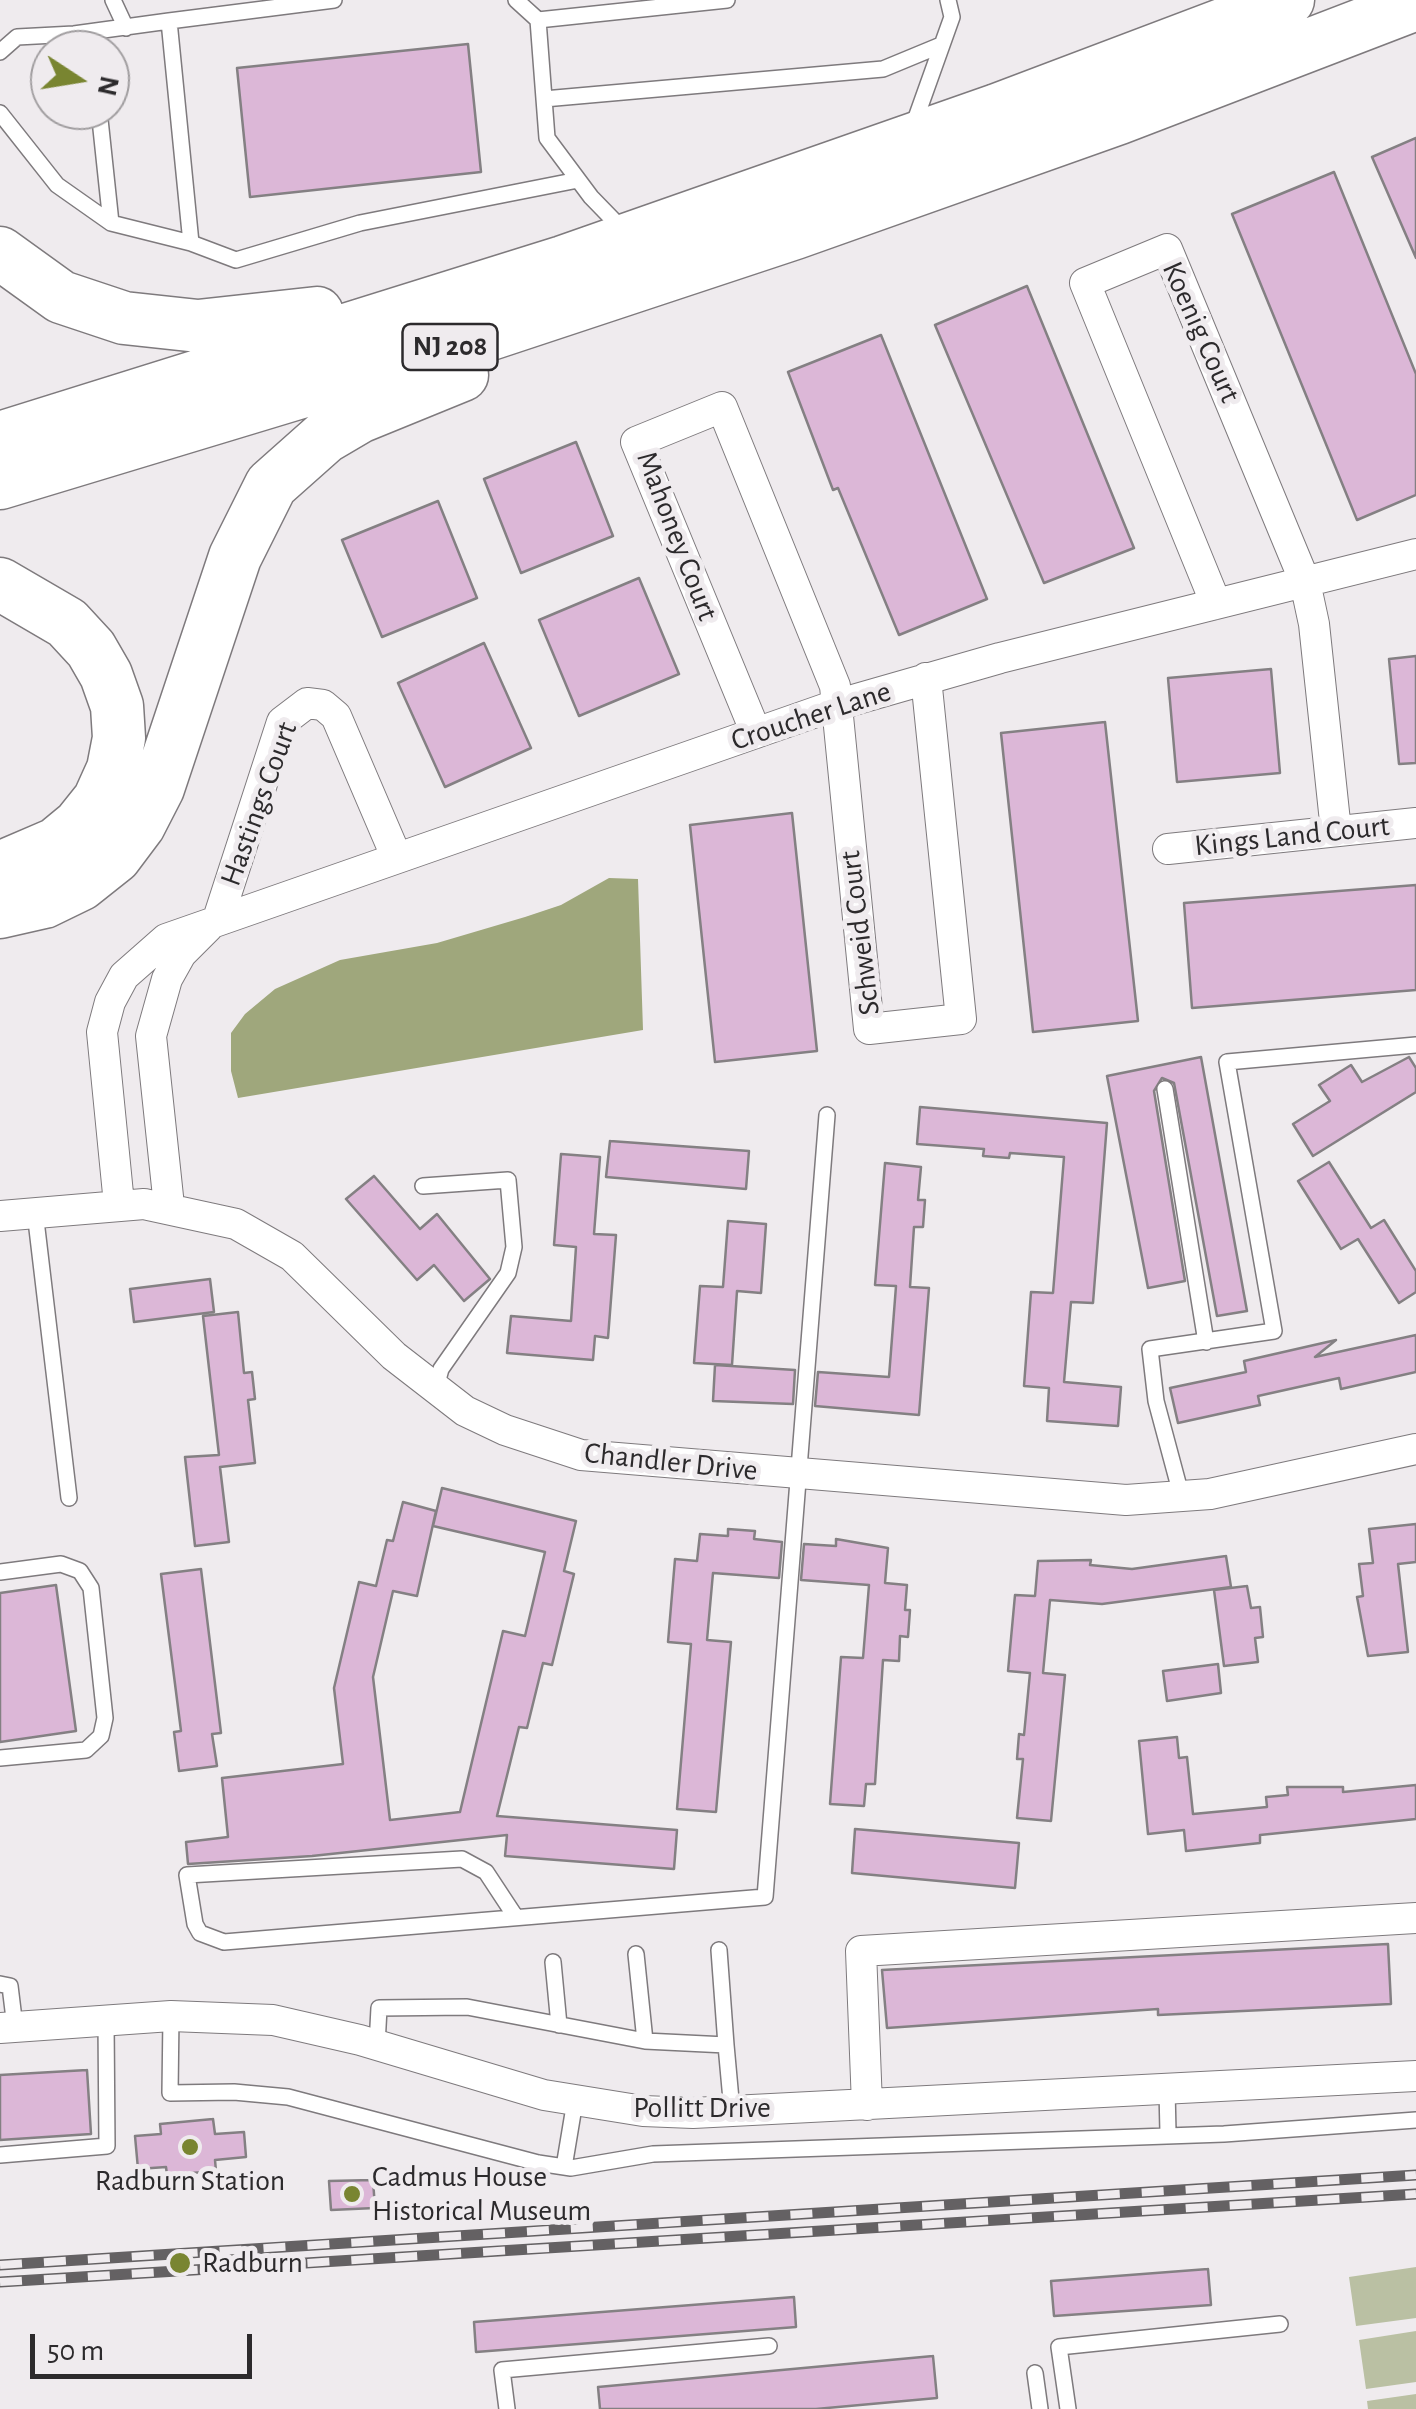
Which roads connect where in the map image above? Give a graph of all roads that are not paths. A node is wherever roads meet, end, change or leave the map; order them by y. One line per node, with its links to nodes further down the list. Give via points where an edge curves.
1 (113, 0): 10 (lane)
2 (334, 0): 9 (lane)
3 (516, 0): 8 (lane)
4 (727, 0): 8 (lane)
5 (948, 0): 13 (lane, via 952,16)
6 (1288, 0): 18 (highway, NJ 208)
7 (1416, 4): 20 (highway, NJ 208)
8 (538, 20): 15 (lane)
9 (168, 21): 10 (lane); 23 (lane)
10 (126, 28): 11 (lane)
11 (108, 30)
12 (30, 36): 14 (lane, via 17,37)
13 (941, 46): 15 (lane, via 882,69); 18 (lane)
14 (0, 52)
15 (544, 99): 19 (lane, via 547,138)
16 (0, 113): 21 (lane, via 57,185)
17 (101, 130): 21 (lane)
18 (908, 140): 22 (highway, NJ 208)
19 (578, 180): 22 (lane); 23 (lane, via 360,224 236,260)
20 (896, 198): 26 (highway, NJ 208, via 466,342); 39 (highway, via 359,417 296,459 271,485 235,557 158,788 139,825 115,857 80,884)
21 (110, 223): 23 (lane)
22 (623, 241): 24 (highway, via 288,319 198,326 91,309 34,281); 25 (highway, NJ 208)
23 (191, 243)
24 (0, 254)
25 (0, 438)
26 (0, 483)
27 (1416, 554): 28 (street, Croucher Lane)
28 (1304, 582): 30 (street, Croucher Lane); 30 (street, Koenig Court, via 1168,249 1084,283); 35 (street, Koenig Court)
29 (0, 584): 38 (highway, via 66,623 91,649 117,706 118,738 100,800 79,825 56,844)
30 (1216, 604): 31 (street, Croucher Lane)
31 (926, 678): 32 (street, Croucher Lane); 32 (street, Schweid Court, via 961,1019 869,1029)
32 (836, 706): 33 (street, Croucher Lane); 33 (street, Mahoney Court, via 830,668 722,407 636,442)
33 (756, 733): 37 (street, Croucher Lane)
34 (1416, 823): 35 (street, Kings Land Court)
35 (1336, 831): 36 (street, Kings Land Court)
36 (1168, 849)
37 (396, 856): 40 (street, Croucher Lane); 40 (street, Hastings Court, via 336,716 307,703 282,722)
38 (0, 868)
39 (15, 911)
40 (218, 919): 45 (street, Croucher Lane, via 179,932 144,955 110,1002 102,1062); 46 (street, Croucher Lane, via 181,954 154,1021 152,1068)
41 (1416, 1045): 49 (lane, via 1227,1062 1274,1331)
42 (1165, 1089): 49 (lane)
43 (826, 1115): 52 (lane)
44 (423, 1186): 50 (lane, via 508,1180 514,1246 508,1273 441,1369)
45 (118, 1204): 46 (street, Chandler Drive); 47 (street, Chandler Drive)
46 (169, 1206): 50 (street, Chandler Drive, via 236,1224 292,1256)
47 (35, 1212): 48 (street, Chandler Drive); 53 (lane)
48 (0, 1216)
49 (1206, 1342): 54 (lane, via 1150,1350)
50 (435, 1390): 52 (street, Chandler Drive, via 504,1430 582,1455)
51 (1416, 1449): 54 (street, Chandler Drive)
52 (795, 1474): 54 (street, Chandler Drive, via 1110,1499); 57 (lane, via 765,1898)
53 (69, 1498)
54 (1182, 1498)
55 (0, 1572): 56 (lane, via 61,1564 80,1571 91,1588 105,1718 101,1736 86,1750)
56 (0, 1758)
57 (516, 1916): 57 (lane, via 224,1942 200,1933 195,1924 187,1875 462,1858 486,1872)
58 (1416, 1918): 73 (street, via 862,1951)
59 (719, 1950): 68 (lane)
60 (636, 1954): 67 (lane)
61 (553, 1962): 65 (lane)
62 (0, 1984): 66 (lane, via 10,1986)
63 (170, 2016): 64 (street, Pollitt Drive); 69 (street, Pollitt Drive, via 273,2020); 78 (lane, via 170,2093 288,2097)
64 (106, 2020): 66 (street, Pollitt Drive); 77 (lane, via 106,2146)
65 (559, 2025): 67 (lane); 69 (lane, via 467,2007 379,2008)
66 (8, 2028)
67 (645, 2041): 68 (lane)
68 (726, 2045): 74 (lane)
69 (377, 2046): 72 (street, Pollitt Drive)
70 (1416, 2076): 71 (street, Pollitt Drive)
71 (1167, 2089): 73 (street, Pollitt Drive); 76 (lane)
72 (576, 2101): 74 (street, Pollitt Drive, via 643,2111); 78 (lane)
73 (867, 2105): 74 (street, Pollitt Drive)
74 (732, 2111)
75 (1416, 2120): 76 (lane)
76 (1168, 2133): 78 (lane, via 654,2154)
77 (0, 2156)
78 (564, 2167)
79 (1280, 2324): 84 (lane, via 1059,2347)
80 (769, 2346): 82 (lane, via 502,2370)
81 (1035, 2373): 83 (lane)
82 (507, 2409)
83 (1040, 2409)
84 (1068, 2409)

